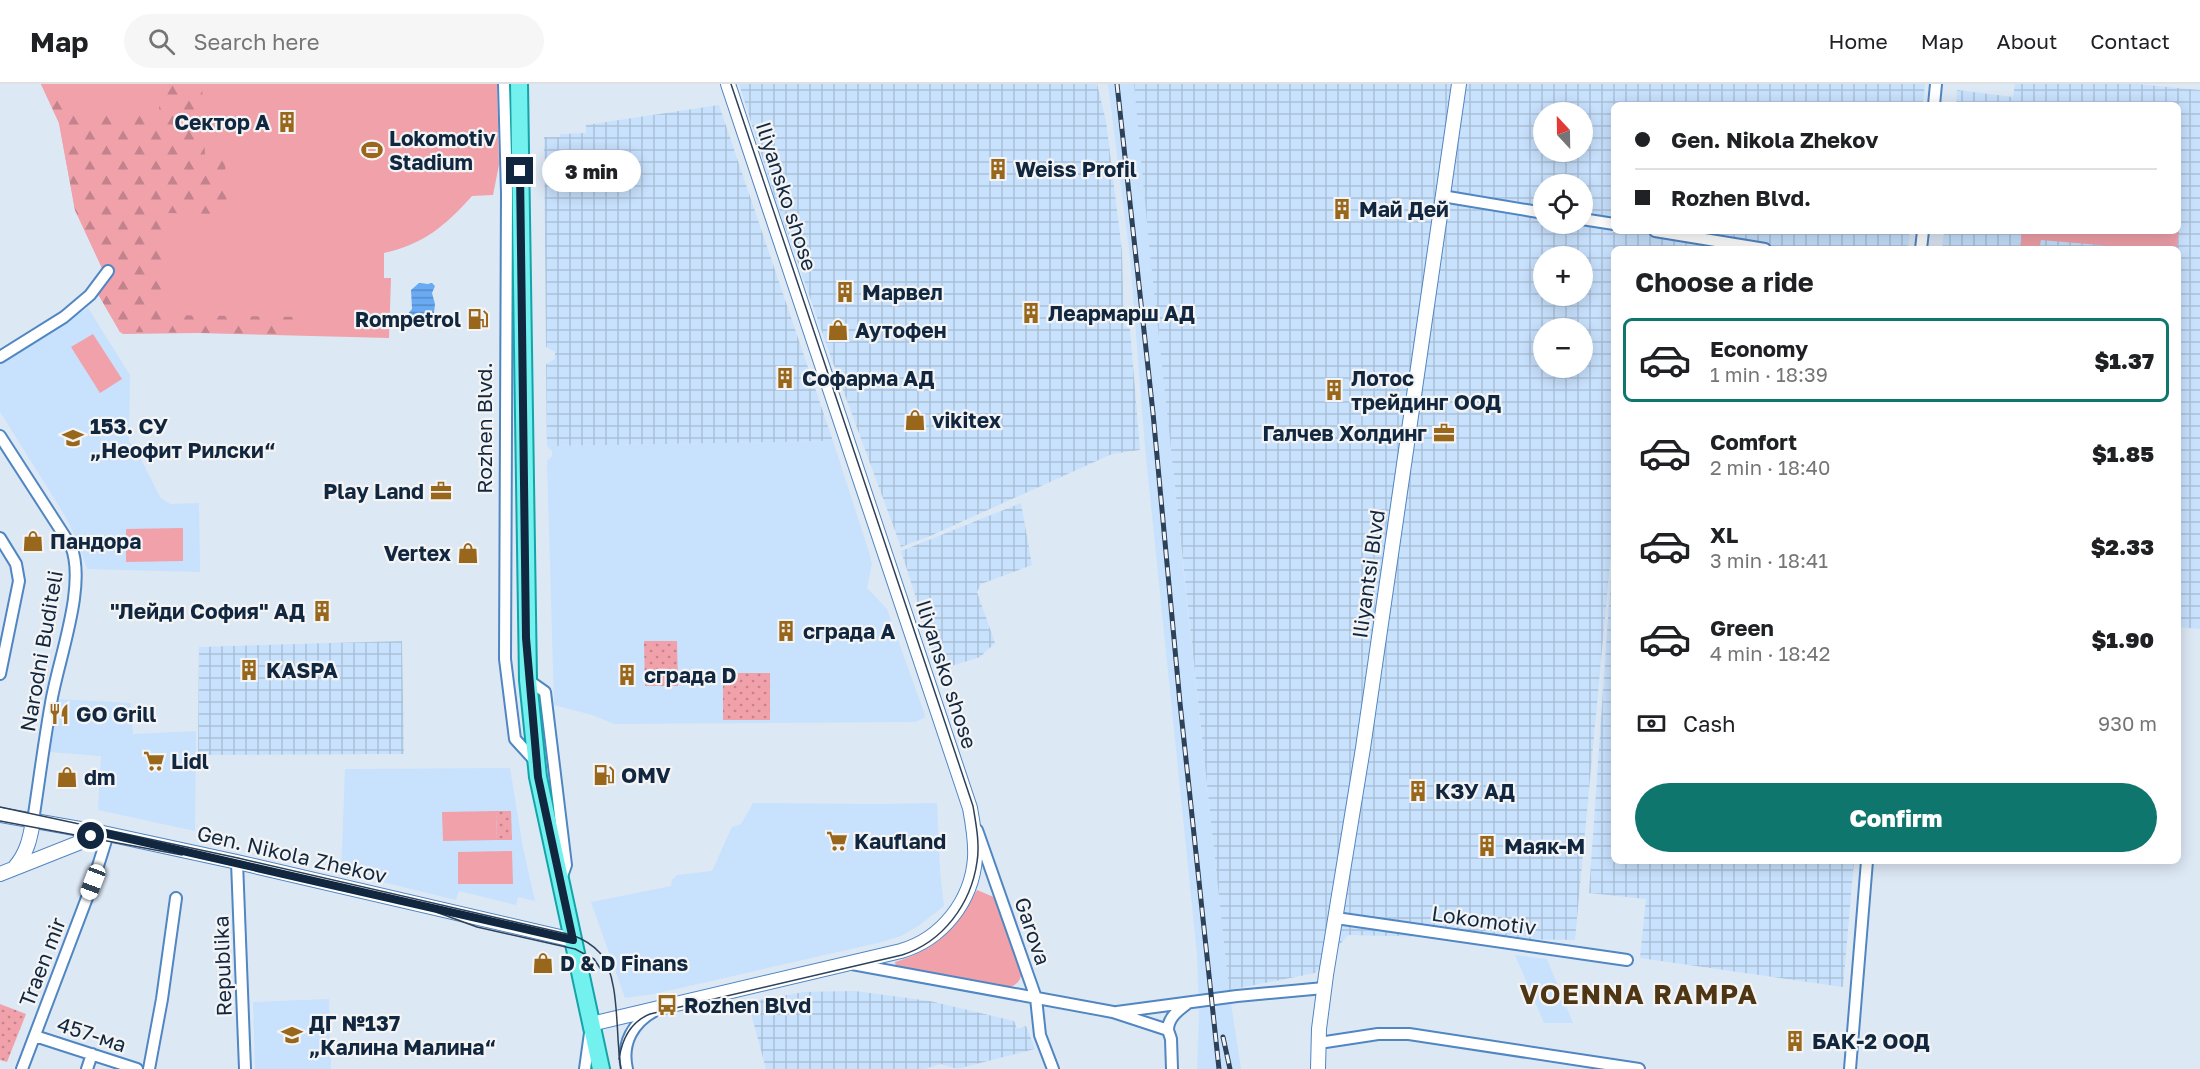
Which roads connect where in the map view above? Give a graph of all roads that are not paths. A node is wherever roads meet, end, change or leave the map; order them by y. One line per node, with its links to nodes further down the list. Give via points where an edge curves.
1 (504, 84): 19 (street, Rozhen Blvd., via 505,659 515,739)
2 (519, 84): 18 (main road, Rozhen Blvd.)
3 (728, 84): 20 (street, Iliyansko shose)
4 (1459, 84): 7 (street, Iliyantsi Blvd)
5 (1936, 84): 6 (street)
6 (1934, 102)
7 (1442, 196): 8 (street); 30 (street, Iliyantsi Blvd, via 1404,476)
8 (1533, 211)
9 (1593, 221): 10 (street)
10 (1611, 224)
11 (1673, 234): 12 (street)
12 (1747, 246)
13 (108, 272): 14 (street, via 90,295 64,316)
14 (0, 357)
15 (0, 436): 22 (street, Narodni Buditeli, via 75,557 73,602 51,703)
16 (0, 538): 17 (street, via 19,572 19,581)
17 (0, 674)
18 (528, 680): 19 (main road, Rozhen Blvd.); 28 (street, Rozhen Blvd., via 545,692 566,865)
19 (537, 762): 28 (main road, Rozhen Blvd.)
20 (970, 808): 33 (street, Iliyansko shose, via 975,860 966,894 953,915 920,945); 35 (street, Garova)
21 (0, 815): 22 (street, Gen. Nikola Zhekov)
22 (33, 821): 23 (street, Gen. Nikola Zhekov); 26 (street, via 28,847)
23 (105, 833): 24 (street, Gen. Nikola Zhekov); 26 (street); 41 (street, Traen mir, via 93,882)
24 (237, 862): 31 (street, Gen. Nikola Zhekov); 48 (street, Republika)
25 (1867, 864): 56 (street)
26 (15, 867): 27 (street)
27 (0, 874)
28 (560, 882): 31 (main road, Rozhen Blvd.)
29 (176, 898): 47 (street)
30 (1336, 918): 32 (street, Lokomotiv); 34 (street, Iliyantsi Blvd)
31 (573, 940): 39 (main road, Rozhen Blvd.)
32 (1627, 960)
33 (849, 963): 35 (street); 37 (street, Iliyansko shose)
34 (1324, 988): 36 (street); 42 (street, Iliyantsi Blvd)
35 (1036, 998): 38 (street); 52 (street, Garova, via 1040,1035)
36 (1189, 1002): 38 (street); 40 (street, via 1168,1023)
37 (665, 1007): 39 (street, Iliyansko shose); 51 (street, via 650,1014 633,1030 626,1044)
38 (1113, 1012): 40 (street)
39 (591, 1024): 49 (street, Rozhen Blvd.); 50 (main road, Rozhen Blvd.)
40 (1170, 1034): 53 (street)
41 (35, 1036): 43 (street, 457-ма); 44 (street, Traen mir)
42 (1318, 1043): 54 (street, Iliyantsi Blvd); 55 (street, via 1378,1034 1409,1034)
43 (92, 1054): 45 (street); 46 (street, 457-ма)
44 (22, 1069)
45 (87, 1069)
46 (137, 1069)
47 (149, 1069)
48 (245, 1069)
49 (585, 1069)
50 (601, 1069)
51 (627, 1069)
52 (1053, 1069)
53 (1172, 1069)
54 (1318, 1069)
55 (1639, 1069)
56 (1850, 1069)

